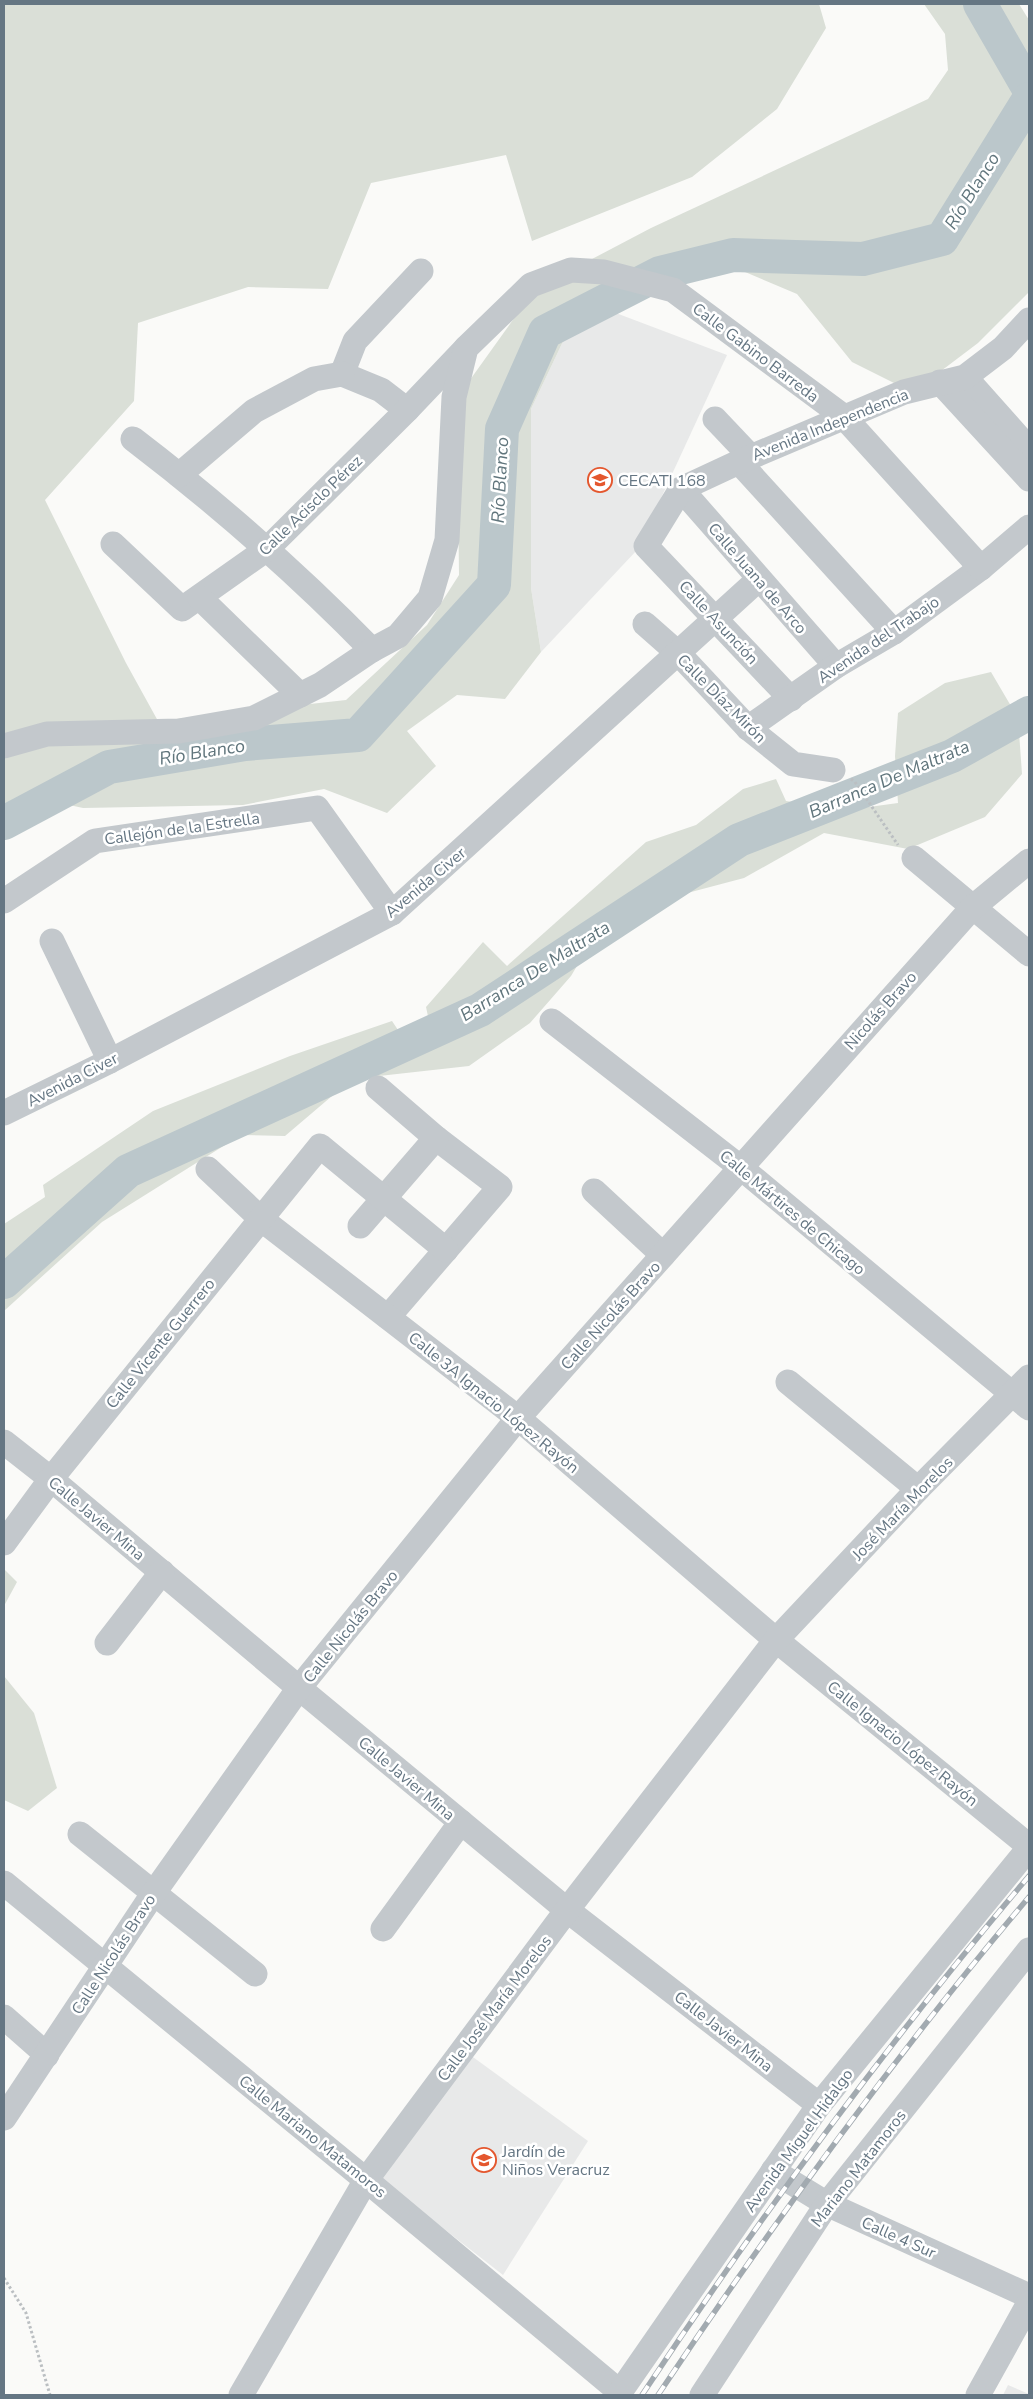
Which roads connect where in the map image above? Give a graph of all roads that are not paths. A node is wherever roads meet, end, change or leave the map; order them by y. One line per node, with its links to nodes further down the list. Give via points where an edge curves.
1 (421, 270): 5 (street, via 355,342)
2 (673, 290): 4 (street, Calle Acisclo Pérez, via 604,272 570,270 531,285); 9 (street, Calle Gabino Barreda)
3 (1029, 320): 6 (street, Avenida Independencia, via 1003,348)
4 (466, 348): 8 (street, Calle Acisclo Pérez); 26 (street, via 454,398 447,540 430,598 398,636)
5 (342, 374): 8 (street, via 381,390); 14 (street, via 314,379 254,411)
6 (965, 377): 7 (street, Avenida Independencia); 12 (street)
7 (940, 382): 9 (street, Avenida Independencia); 15 (street)
8 (407, 410): 19 (street, Calle Acisclo Pérez)
9 (843, 416): 13 (street, Avenida Independencia); 20 (street, Calle Gabino Barreda)
10 (715, 419): 13 (street)
11 (133, 439): 14 (street)
12 (1029, 449)
13 (745, 459): 16 (street, Avenida Independencia); 25 (street)
14 (179, 474): 19 (street)
15 (1029, 479)
16 (681, 489): 21 (street, Calle Juana de Arco); 23 (street, Calle Asunción, via 646,546)
17 (1029, 527): 20 (street, Avenida del Trabajo)
18 (113, 544): 22 (street)
19 (267, 549): 22 (street, Calle Acisclo Pérez); 26 (street, via 318,594)
20 (980, 568): 25 (street, Avenida del Trabajo)
21 (759, 579): 23 (street, Avenida Civer); 28 (street, Calle Juana de Arco)
22 (191, 604): 29 (street)
23 (716, 620): 27 (street, Avenida Civer); 30 (street, Calle Asunción)
24 (645, 624): 27 (street, Calle Díaz Mirón)
25 (894, 632): 28 (street, Avenida del Trabajo)
26 (372, 650): 29 (street)
27 (679, 654): 31 (street, Calle Díaz Mirón); 38 (street, Avenida Civer)
28 (836, 666): 30 (street, Avenida del Trabajo)
29 (300, 695): 32 (street, via 245,720 179,731 47,734)
30 (791, 699): 31 (street, Avenida del Trabajo)
31 (748, 728): 33 (street, Calle Díaz Mirón, via 793,764)
32 (4, 746)
33 (833, 770)
34 (905, 851): 37 (street)
35 (1029, 861): 37 (street, Nicolás Bravo)
36 (4, 901): 38 (street, Callejón de la Estrella, via 95,841 317,808)
37 (972, 908): 40 (street); 46 (street, Nicolás Bravo)
38 (392, 913): 42 (street, Avenida Civer)
39 (52, 941): 42 (street)
40 (1029, 954)
41 (552, 1021): 46 (street, Calle Mártires de Chicago)
42 (110, 1060): 44 (street, Avenida Civer)
43 (378, 1088): 45 (street)
44 (4, 1113)
45 (436, 1138): 49 (street); 52 (street, via 500,1187)
46 (740, 1167): 53 (street, Calle Nicolás Bravo); 57 (street, Calle Mártires de Chicago)
47 (208, 1169): 50 (street, Calle 3A Ignacio López Rayón)
48 (594, 1191): 53 (street)
49 (383, 1199): 50 (street, Calle Vicente Guerrero, via 320,1146); 51 (street); 52 (street)
50 (261, 1219): 54 (street, Calle 3A Ignacio López Rayón); 60 (street, Calle Vicente Guerrero)
51 (360, 1226)
52 (446, 1250): 54 (street)
53 (663, 1255): 58 (street, Calle Nicolás Bravo)
54 (388, 1317): 58 (street, Calle 3A Ignacio López Rayón)
55 (1029, 1377): 57 (street, José María Morelos)
56 (788, 1382): 61 (street)
57 (1020, 1401): 61 (street, José María Morelos)
58 (518, 1418): 64 (street, Calle 3A Ignacio López Rayón); 66 (street, Calle Nicolás Bravo)
59 (4, 1442): 60 (street, Calle Javier Mina)
60 (51, 1479): 62 (street, Calle Vicente Guerrero); 63 (street, Calle Javier Mina)
61 (918, 1490): 64 (street, José María Morelos)
62 (4, 1543)
63 (162, 1572): 65 (street); 66 (street, Calle Javier Mina)
64 (776, 1640): 69 (street, Calle Ignacio López Rayón); 72 (street, Calle José María Morelos)
65 (107, 1643)
66 (299, 1688): 67 (street, Calle Javier Mina); 71 (street, Calle Nicolás Bravo)
67 (460, 1822): 72 (street, Calle Javier Mina); 73 (street)
68 (80, 1834): 71 (street)
69 (1029, 1847): 80 (street, Avenida Miguel Hidalgo)
70 (4, 1883): 75 (street, Calle Mariano Matamoros)
71 (153, 1894): 75 (street, Calle Nicolás Bravo); 76 (street)
72 (567, 1910): 80 (street, Calle Javier Mina); 82 (street, Calle José María Morelos)
73 (384, 1928)
74 (1029, 1950): 83 (street, Mariano Matamoros)
75 (106, 1966): 78 (street, Calle Nicolás Bravo); 82 (street, Calle Mariano Matamoros)
76 (255, 1974)
77 (4, 2017): 78 (street)
78 (47, 2054): 79 (street, Calle Nicolás Bravo)
79 (7, 2105)
80 (819, 2105): 81 (street, Avenida Miguel Hidalgo)
81 (773, 2171): 83 (street, Calle 4 Sur); 86 (street, Avenida Miguel Hidalgo)
82 (366, 2180): 86 (street, Calle Mariano Matamoros); 87 (street, Calle José María Morelos)
83 (827, 2204): 84 (street, Calle 4 Sur); 88 (street, Mariano Matamoros)
84 (1029, 2296)
85 (1029, 2303): 89 (street)
86 (619, 2394)
87 (241, 2395)
88 (702, 2395)
89 (978, 2395)

